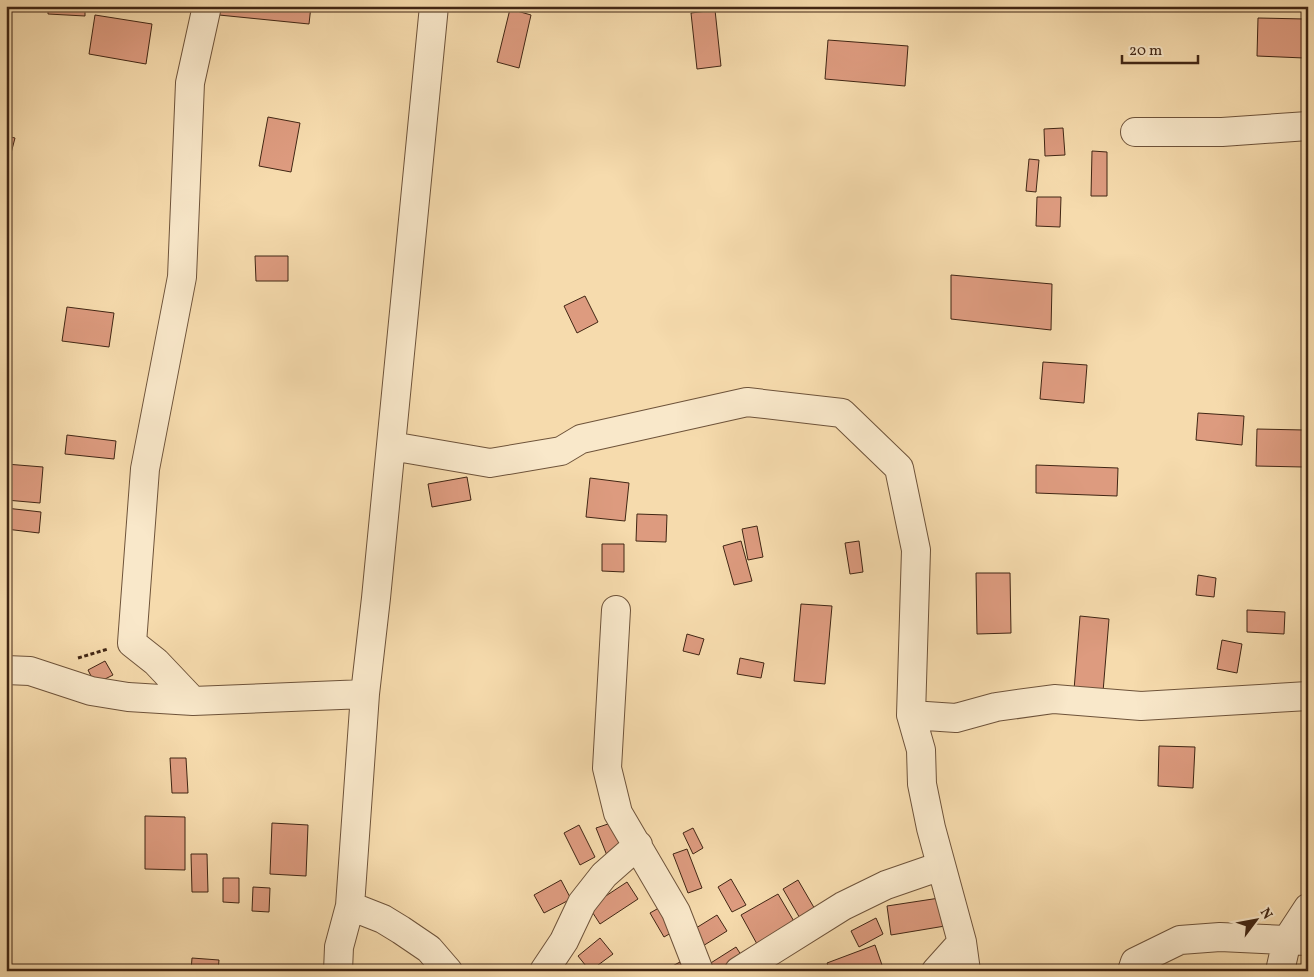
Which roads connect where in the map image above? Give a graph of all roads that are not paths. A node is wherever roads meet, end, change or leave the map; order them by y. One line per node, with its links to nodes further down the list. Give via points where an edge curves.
1 (207, 6): 10 (street, via 190,83 182,277 146,469 132,643 156,662)
2 (434, 6): 5 (street)
3 (1308, 126): 4 (street, via 1222,132)
4 (1135, 132)
5 (391, 446): 8 (street); 11 (street, via 490,463 561,451 581,439 747,402 842,413 899,468 916,550)
6 (616, 610): 12 (street, via 607,768 618,813)
7 (6, 670): 10 (street, via 30,672 91,691)
8 (366, 694): 10 (street); 14 (street)
9 (1308, 696): 11 (street, via 1141,706 1054,699 996,707 956,718)
10 (194, 701)
11 (911, 715): 13 (street, via 920,750 922,784)
12 (638, 845): 20 (street, via 604,876 582,902 564,941); 21 (street, via 676,912)
13 (941, 866): 17 (street); 22 (street, via 886,885 843,906)
14 (350, 906): 18 (street, via 339,947); 19 (street, via 402,930 429,949)
15 (1308, 908): 16 (street)
16 (1298, 940): 25 (street, via 1220,937 1180,940 1135,962); 26 (street)
17 (962, 942): 23 (street); 24 (street)
18 (338, 971)
19 (448, 971)
20 (544, 971)
21 (698, 971)
22 (739, 971)
23 (936, 971)
24 (966, 971)
25 (1132, 971)
26 (1280, 971)

